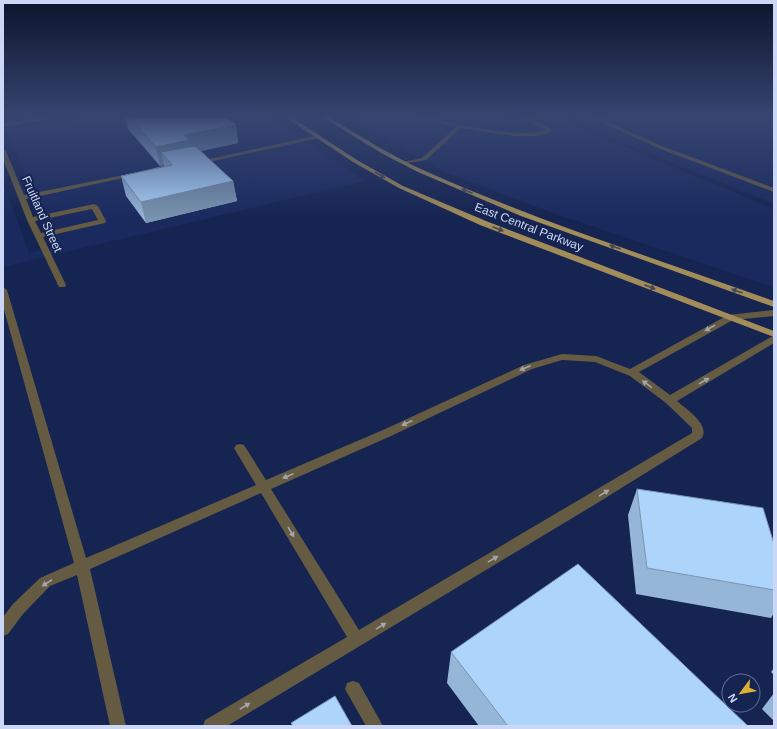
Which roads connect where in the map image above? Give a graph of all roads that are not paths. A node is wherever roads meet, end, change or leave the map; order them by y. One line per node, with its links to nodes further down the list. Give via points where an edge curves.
1 (3, 151): 11 (street, Fruitland Street)
2 (252, 151): 7 (street)
3 (340, 151): 18 (main road, East Central Parkway, one-way to 18, via 401,187 476,220)
4 (383, 151): 8 (main road, East Central Parkway)
5 (433, 151): 8 (street, via 424,159)
6 (672, 151): 10 (street)
7 (196, 163)
8 (405, 164): 16 (main road, East Central Parkway, one-way to 8, via 524,214)
9 (142, 174): 11 (street)
10 (774, 190)
11 (22, 198): 12 (street, Fruitland Street)
12 (31, 220): 13 (street, Fruitland Street); 13 (street, via 94,206 102,221)
13 (39, 236): 14 (street, Fruitland Street)
14 (62, 285)
15 (3, 290): 25 (street)
16 (774, 304)
17 (774, 312): 18 (street)
18 (731, 317): 19 (main road, East Central Parkway); 21 (street, one-way to 21)
19 (774, 334)
20 (774, 339): 22 (street, one-way to 20)
21 (630, 373): 22 (street, one-way to 21); 24 (street, one-way to 24, via 596,359 562,357 528,367 387,433)
22 (670, 400): 27 (street, one-way to 22, via 698,435 698,427)
23 (240, 448): 24 (street)
24 (264, 486): 25 (street); 27 (street, one-way to 27)
25 (82, 566): 26 (street, one-way to 26, via 45,582 18,609); 29 (street)
26 (3, 629)
27 (357, 640): 30 (street, one-way to 27)
28 (353, 689): 31 (street)
29 (118, 726)
30 (211, 726)
31 (374, 726)

